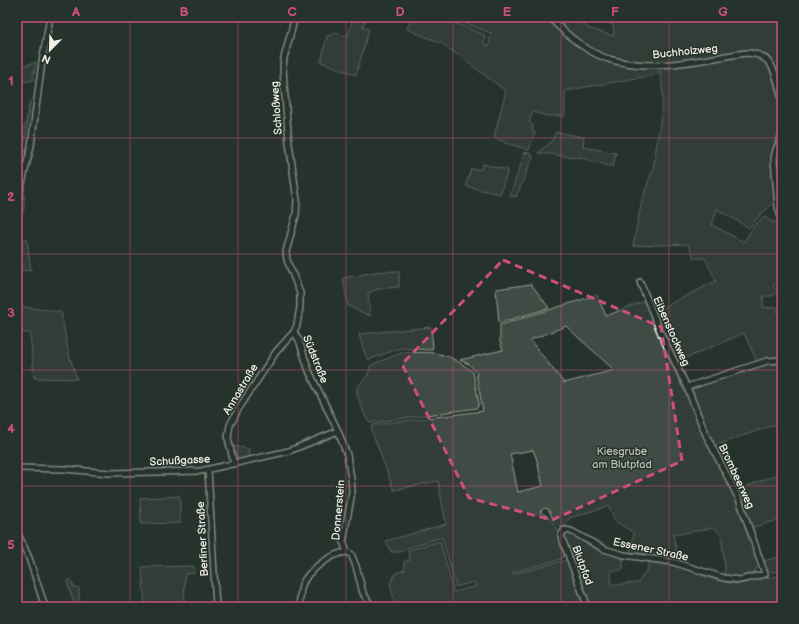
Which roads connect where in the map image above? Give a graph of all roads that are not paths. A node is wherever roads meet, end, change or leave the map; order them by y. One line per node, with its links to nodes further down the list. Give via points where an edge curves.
1 (50, 17): 7 (street, via 31,146)
2 (295, 17): 6 (street, Schloßweg, via 284,58 284,79)
3 (549, 17): 4 (street, Buchholzweg, via 585,47 604,58 623,62 660,65 746,53 758,54 773,67)
4 (782, 100)
5 (782, 134): 8 (street, via 774,156 778,207)
6 (297, 198): 10 (street, Südstraße, via 296,215 286,252 300,293 300,307)
7 (17, 204)
8 (782, 221)
9 (640, 282): 12 (street, Eibenstockweg)
10 (294, 332): 13 (street, Südstraße); 14 (street, Annastraße, via 276,352 230,425 228,438)
11 (782, 360): 12 (street, via 762,362)
12 (687, 387): 22 (street, Brombeerweg, via 706,435 739,499)
13 (338, 431): 14 (street, Schußgasse, via 289,451); 19 (street, Donnerstein, via 347,455 352,485)
14 (234, 464): 16 (street, Schußgasse)
15 (17, 468): 16 (street, Schußgasse, via 110,473)
16 (208, 470): 25 (street, Berliner Straße)
17 (17, 532): 24 (street, via 29,558)
18 (562, 532): 22 (street, Essener Straße, via 571,531 604,549 624,555 673,562 724,578 740,580); 23 (street, Blutpfad, via 561,536)
19 (343, 542): 20 (street, Donnerstein); 21 (street)
20 (348, 552): 21 (street); 27 (street, Donnerstein, via 352,554 362,593)
21 (336, 554): 26 (street, via 308,576 300,593)
22 (765, 574)
23 (585, 606)
24 (45, 607)
25 (216, 607)
26 (299, 607)
27 (375, 607)

